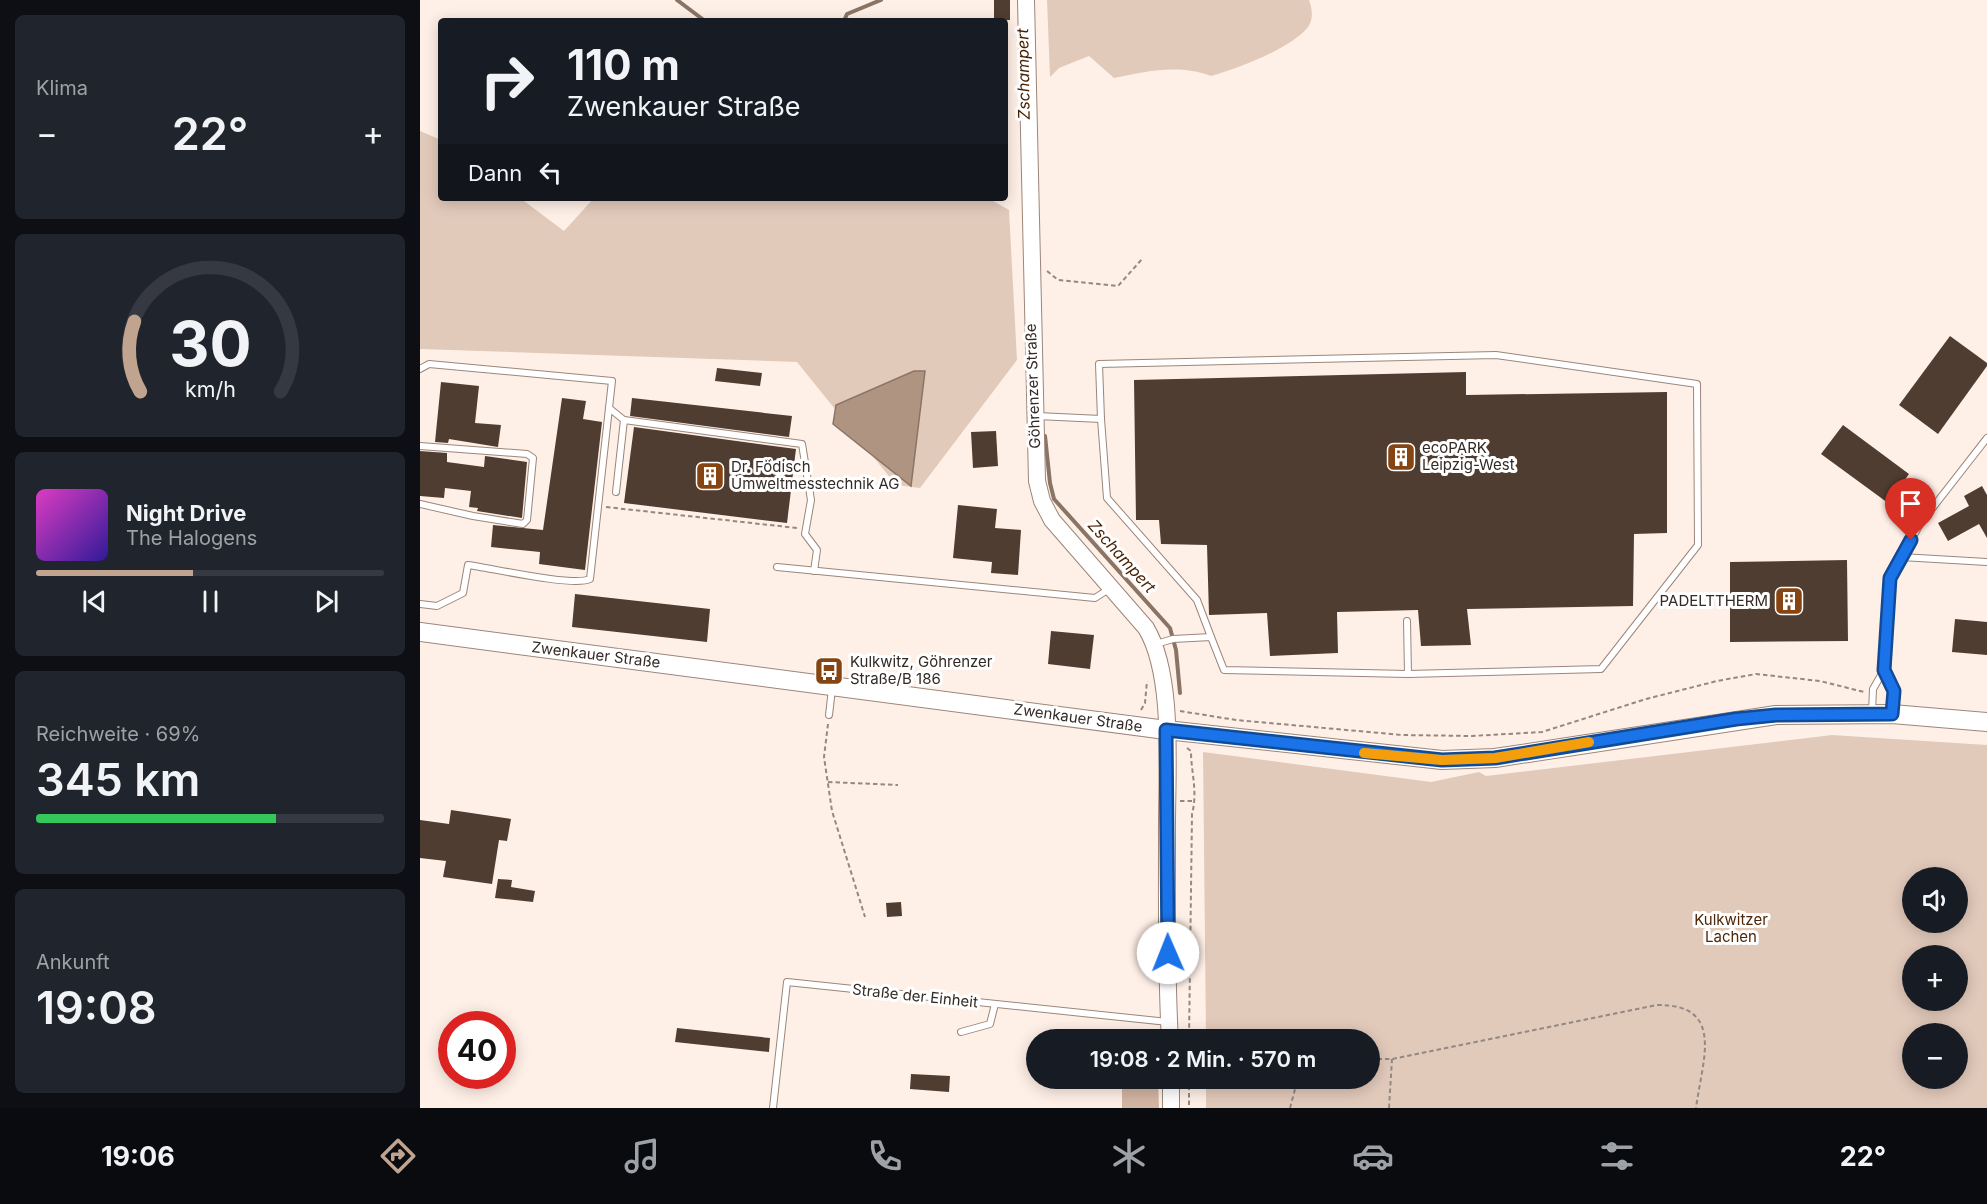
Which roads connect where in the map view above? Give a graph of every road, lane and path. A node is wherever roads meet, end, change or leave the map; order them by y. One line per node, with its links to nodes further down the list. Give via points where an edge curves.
1 (1026, 0): 3 (street, Göhrenzer Straße)
2 (1143, 258): 3 (path, via 1118,286 1058,280)
3 (1030, 264): 6 (street, Göhrenzer Straße)
4 (420, 369): 5 (lane, via 429,364 612,381)
5 (609, 408): 8 (lane); 13 (lane)
6 (1033, 415): 7 (lane); 19 (street, Göhrenzer Straße, via 1036,481 1042,501 1052,520)
7 (1101, 419): 23 (lane, via 1107,498 1197,600); 26 (lane, via 1099,364 1496,355 1696,384 1698,545 1601,669)
8 (624, 420): 11 (lane); 14 (lane, via 802,444 811,500)
9 (1987, 438): 15 (lane, via 1920,524)
10 (420, 446): 12 (lane, via 527,454 533,458 527,520 523,524)
11 (616, 492)
12 (420, 504)
13 (598, 506): 14 (path); 20 (lane, via 590,579 565,580 468,565 463,593 437,606)
14 (806, 529): 18 (lane, via 805,534 817,550)
15 (1901, 556): 16 (lane); 25 (lane, via 1890,578)
16 (1987, 562)
17 (777, 567): 18 (lane)
18 (814, 571): 19 (lane, via 1095,598)
19 (1112, 587): 24 (street, Göhrenzer Straße)
20 (420, 604)
21 (1407, 621): 26 (lane)
22 (420, 632): 27 (main road, Zwenkauer Straße)
23 (1211, 637): 24 (lane); 26 (lane, via 1224,670)
24 (1156, 644): 30 (street, Göhrenzer Straße)
25 (1884, 670): 28 (lane); 32 (lane, via 1894,691)
26 (1408, 674)
27 (833, 685): 33 (lane); 35 (main road, Zwenkauer Straße)
28 (1873, 693): 30 (path, via 1820,681 1756,674 1646,699 1542,732 1472,736 1402,735 1290,725); 31 (lane)
29 (1145, 703): 30 (path)
30 (1164, 708): 35 (street, Göhrenzer Straße)
31 (1871, 714): 32 (main road, Zwenkauer Straße); 35 (main road, Zwenkauer Straße, via 1736,719 1495,758 1442,760)
32 (1892, 714): 34 (main road, Zwenkauer Straße)
33 (829, 715): 37 (path, via 824,757)
34 (1987, 722)
35 (1166, 730): 44 (street, Straße der Einheit)
36 (1191, 751): 39 (path)
37 (828, 782): 38 (path); 41 (path, via 832,811)
38 (897, 785)
39 (1196, 801): 40 (path, via 1180,801); 45 (path, via 1192,814)
40 (1175, 810)
41 (865, 917)
42 (995, 1004): 43 (lane, Straße der Einheit); 46 (lane, via 990,1024); 52 (lane, Straße der Einheit, via 787,982)
43 (1156, 1029)
44 (1169, 1029)
45 (1189, 1029)
46 (961, 1032)
47 (1380, 1059): 48 (path)
48 (1392, 1059): 56 (path); 57 (path, via 1657,1005 1674,1005 1688,1008 1704,1028)
49 (1171, 1089): 53 (street)
50 (1189, 1089): 54 (path)
51 (1295, 1089): 55 (path)
52 (773, 1108)
53 (1171, 1108)
54 (1189, 1108)
55 (1290, 1108)
56 (1389, 1108)
57 (1696, 1108)

